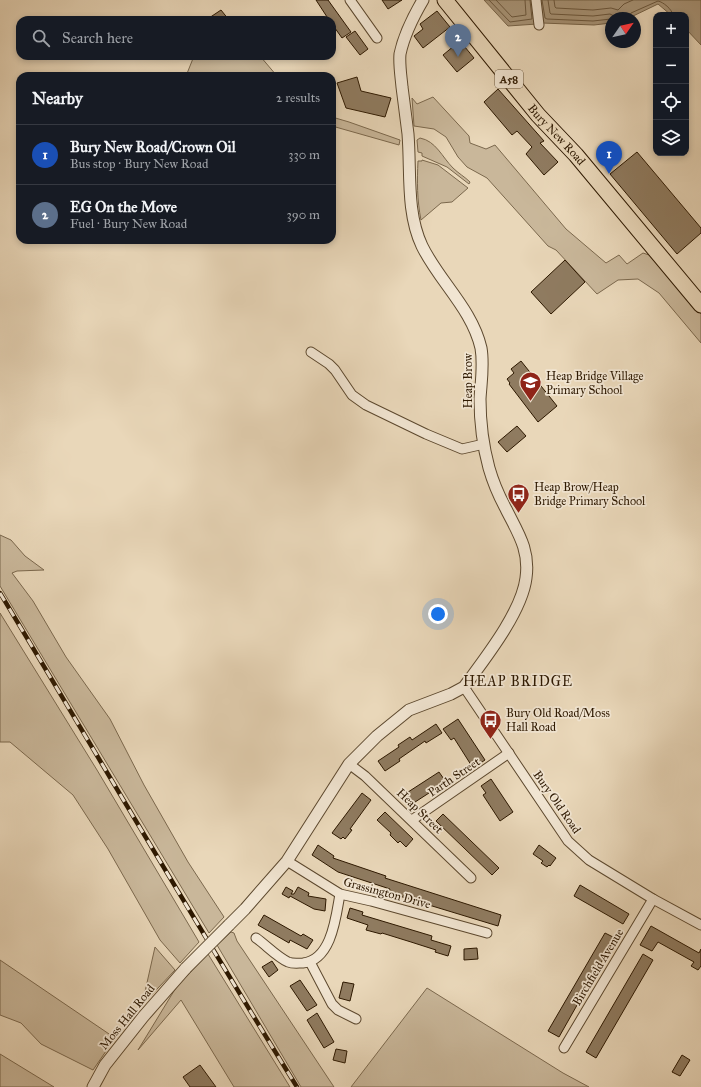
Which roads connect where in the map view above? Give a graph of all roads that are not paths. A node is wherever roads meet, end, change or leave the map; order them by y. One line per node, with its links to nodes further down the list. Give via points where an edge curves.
1 (350, 0): 6 (street)
2 (423, 0): 9 (street, Heap Brow, via 407,30 400,56 413,220 421,244 469,319 481,348 483,370 480,400)
3 (445, 0): 7 (highway, Bury New Road / A58, via 538,115 576,155)
4 (536, 0): 5 (street)
5 (539, 25)
6 (378, 38)
7 (701, 305)
8 (311, 352): 9 (street, via 329,364 352,395 366,405 462,449)
9 (484, 444): 10 (street, Heap Brow, via 497,489 522,540 527,567 524,588 514,611 494,645)
10 (464, 686): 11 (street, Bury Old Road); 12 (street, Moss Hall Road, via 451,694 409,710 377,736)
11 (509, 753): 13 (street, Parth Street); 17 (street, Bury Old Road, via 568,841 589,860)
12 (349, 764): 13 (street, Heap Street); 14 (street, Moss Hall Road)
13 (412, 820): 15 (street, Heap Street)
14 (287, 861): 16 (street, Grassington Drive); 24 (street, Moss Hall Road, bridge, via 143,1017 105,1065)
15 (471, 878)
16 (340, 894): 19 (street, Grassington Drive); 21 (street, via 334,929 321,953)
17 (653, 899): 18 (street, Bury Old Road); 23 (street, Birchfield Avenue)
18 (701, 925)
19 (487, 933)
20 (256, 938): 21 (street, via 290,963)
21 (310, 962): 22 (street, via 332,1004)
22 (356, 1019)
23 (564, 1048)
24 (93, 1087)

